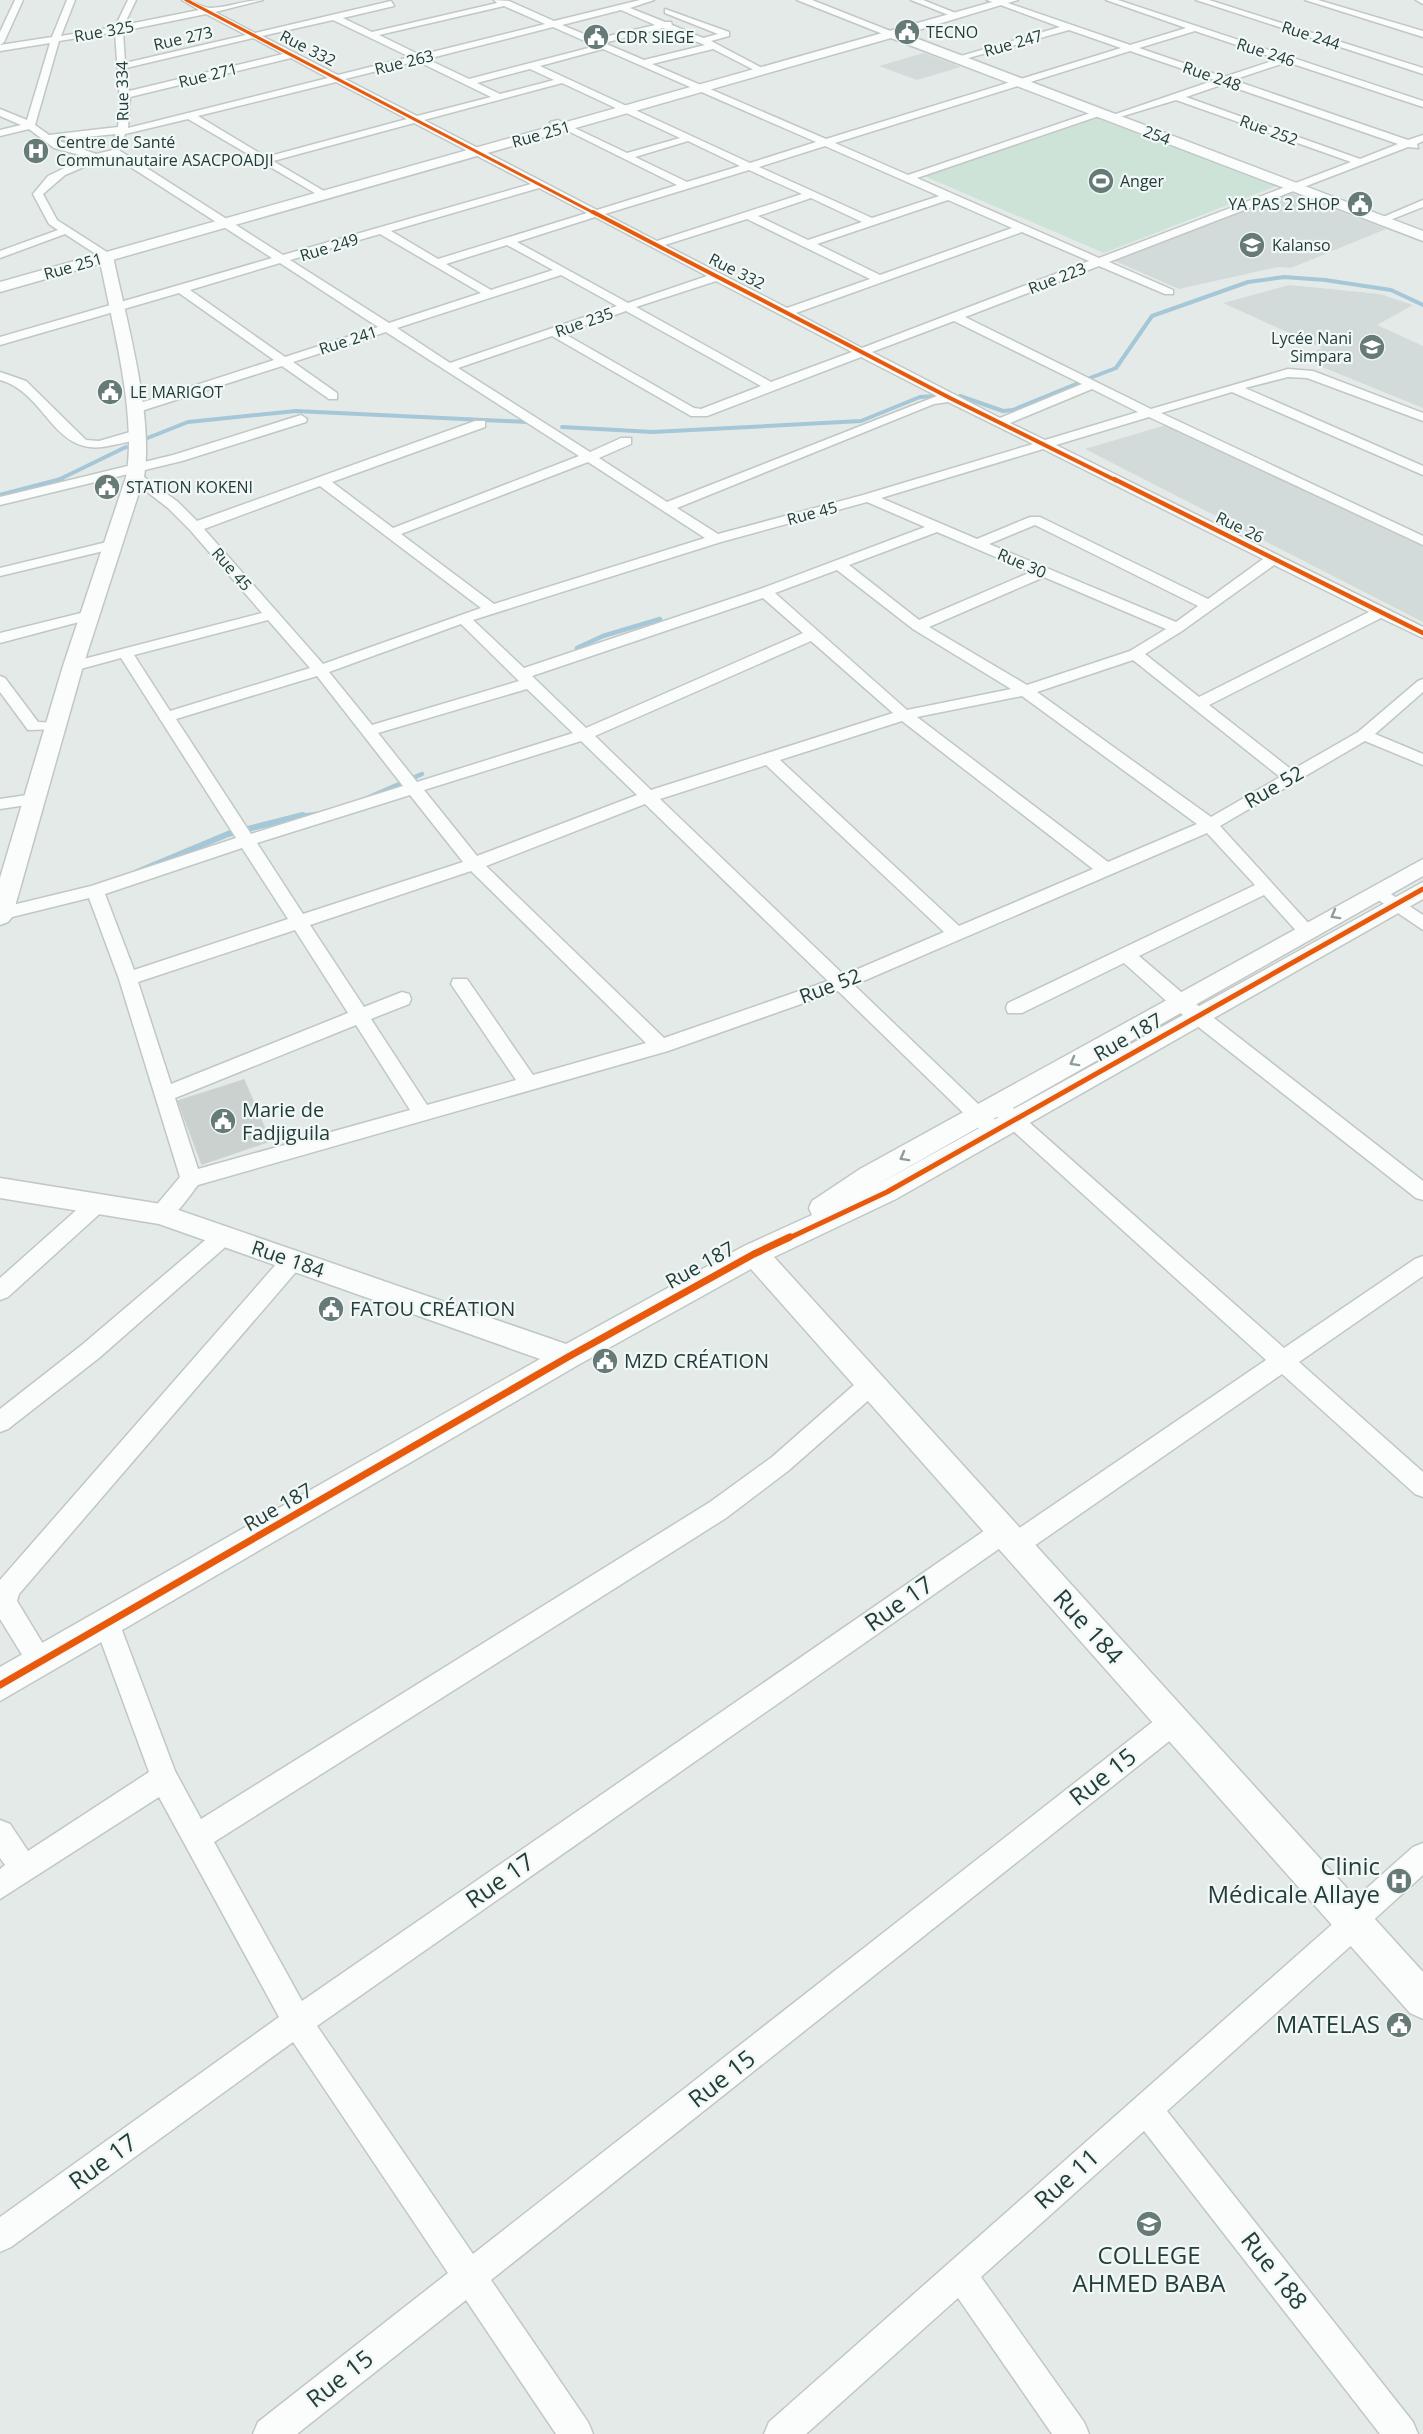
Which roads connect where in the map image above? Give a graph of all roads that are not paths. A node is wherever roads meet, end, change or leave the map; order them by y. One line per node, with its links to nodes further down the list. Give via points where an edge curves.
1 (20, 0): 26 (street)
2 (71, 0): 36 (street)
3 (132, 0): 31 (street)
4 (186, 0): 18 (street, Rue 332)
5 (259, 0): 18 (street, Rue 325)
6 (802, 0): 32 (street)
7 (915, 0): 21 (street)
8 (1110, 0): 30 (street, Rue 246)
9 (1200, 0): 51 (street, Rue 244)
10 (1309, 0): 33 (street)
11 (648, 1): 17 (street, Rue 263); 23 (street)
12 (999, 1): 21 (main road, Rue 251); 24 (street, Rue 248)
13 (387, 2): 16 (street); 22 (street, Rue 273)
14 (502, 2): 25 (street); 27 (street)
15 (603, 4): 17 (street)
16 (400, 8)
17 (617, 8): 27 (street, Rue 263); 28 (street)
18 (208, 11): 31 (street, Rue 325); 35 (street, Rue 332)
19 (410, 13): 25 (street)
20 (1072, 13): 24 (street)
21 (954, 14): 32 (main road, Rue 251)
22 (334, 17): 34 (street); 35 (street, Rue 273)
23 (687, 19): 28 (street); 37 (street, via 726,34)
24 (1049, 20): 29 (street, Rue 248)
25 (429, 22): 34 (street)
26 (4, 24): 38 (street)
27 (554, 24): 39 (street); 44 (street, Rue 263)
28 (664, 25): 37 (street); 39 (street)
29 (1069, 27): 42 (street, Rue 248); 46 (street, Rue 247)
30 (1195, 28): 42 (street); 45 (street, Rue 246)
31 (119, 29): 36 (street, Rue 325); 48 (street, Rue 334)
32 (888, 32): 46 (main road, 254); 50 (main road, Rue 251)
33 (1423, 34)
34 (370, 35): 44 (street)
35 (255, 36): 43 (street, Rue 332); 48 (street, Rue 273)
36 (55, 40): 41 (street, Rue 325); 71 (street)
37 (703, 41): 40 (street)
38 (0, 42)
39 (601, 44): 47 (street); 49 (street)
40 (714, 46): 47 (street); 50 (street)
41 (0, 48)
42 (1131, 48): 54 (street, Rue 248); 57 (street)
43 (292, 55): 52 (street, Rue 332); 60 (street, Rue 271)
44 (418, 58): 52 (street, Rue 263); 56 (street)
45 (1287, 59): 54 (street); 59 (street, Rue 246)
46 (957, 60): 57 (main road, 254)
47 (645, 63): 58 (street)
48 (122, 66): 60 (street, Rue 334)
49 (531, 66): 53 (street); 56 (street)
50 (759, 69): 58 (main road, Rue 251)
51 (1423, 71)
52 (337, 78): 67 (street, Rue 263); 69 (street, Rue 332)
53 (563, 80): 61 (street); 64 (street)
54 (1225, 80): 62 (street); 78 (street, Rue 248)
55 (1414, 81): 59 (street)
56 (468, 82): 61 (street)
57 (1018, 83): 66 (main road, 254); 77 (street)
58 (696, 87): 64 (main road, Rue 251); 77 (street)
59 (1385, 91): 63 (street, Rue 246)
60 (125, 95): 72 (street, Rue 334)
61 (499, 97): 69 (street)
62 (1178, 97): 68 (street); 85 (street, Rue 252)
63 (1423, 104)
64 (621, 108): 70 (main road, Rue 251); 75 (street)
65 (0, 112): 71 (street)
66 (1099, 113): 68 (main road, 254); 87 (street)
67 (189, 115): 72 (street, Rue 263); 84 (street)
68 (1113, 118): 90 (main road, 254)
69 (417, 119): 79 (street, Rue 332); 84 (street)
70 (560, 125): 79 (main road, Rue 251); 82 (street)
71 (30, 126): 73 (street); 74 (street)
72 (123, 131): 74 (street, Rue 263); 81 (street, Rue 334)
73 (0, 133)
74 (46, 138): 83 (street, via 58,146)
75 (688, 138): 82 (street); 86 (street)
76 (1423, 138): 78 (street, Rue 223)
77 (826, 142): 86 (street); 87 (street)
78 (1409, 144): 80 (street, Rue 248); 85 (street, Rue 223)
79 (474, 149): 88 (street, Rue 332); 91 (main road, Rue 251)
80 (1423, 149)
81 (113, 151): 83 (street); 98 (street)
82 (626, 156): 89 (street)
83 (96, 157): 101 (street, via 44,184 38,194 53,222)
84 (265, 160): 91 (street)
85 (1360, 162): 90 (street, Rue 223)
86 (749, 166): 89 (street); 92 (street)
87 (908, 178): 93 (street)
88 (541, 184): 95 (street, Rue 332); 102 (street, Rue 249)
89 (686, 186): 95 (street)
90 (1295, 187): 97 (main road, 254); 110 (street, Rue 223)
91 (321, 193): 98 (main road, Rue 251)
92 (811, 195): 96 (street); 99 (street)
93 (949, 196): 99 (street); 100 (street)
94 (1423, 203): 97 (street)
95 (597, 213): 104 (street); 105 (street, Rue 332)
96 (748, 215): 105 (street); 106 (street)
97 (1381, 220): 103 (main road, 254)
98 (221, 221): 107 (main road, Rue 251); 109 (street)
99 (871, 222): 106 (street)
100 (1022, 228): 110 (street); 115 (street)
101 (64, 231): 107 (street); 108 (street)
102 (383, 231): 109 (street, Rue 249); 111 (street)
103 (1423, 236)
104 (508, 241): 111 (street); 112 (street)
105 (658, 244): 113 (street, Rue 332)
106 (807, 244): 115 (street)
107 (104, 254): 114 (main road, Rue 251); 116 (main road, Rue 251); 120 (street)
108 (0, 255)
109 (284, 261): 117 (street, Rue 249); 124 (street)
110 (1100, 262): 118 (street); 123 (street, Rue 223)
111 (437, 263): 119 (street)
112 (562, 271): 119 (street, Rue 241); 121 (street)
113 (718, 276): 121 (street, Rue 235); 122 (street, Rue 332)
114 (0, 279)
115 (879, 279): 122 (street)
116 (0, 287)
117 (183, 290): 120 (street, Rue 249); 128 (street)
118 (1169, 292)
119 (490, 294): 124 (street, Rue 241)
120 (116, 306): 126 (street, Rue 249); 138 (street)
121 (627, 307): 125 (street, Rue 235); 133 (street)
122 (788, 312): 127 (street, Rue 332)
123 (956, 317): 127 (street, Rue 223); 132 (street)
124 (387, 327): 128 (street, Rue 241); 129 (street)
125 (553, 332): 129 (street, Rue 235); 133 (street, Rue 223, via 691,412 702,413)
126 (0, 341)
127 (864, 352): 133 (street, Rue 223); 137 (street, Rue 332)
128 (283, 361): 136 (street); 138 (street, Rue 241)
129 (449, 367): 147 (street)
130 (0, 376): 131 (street)
131 (21, 383): 135 (street); 144 (street, via 78,442 95,444)
132 (1093, 384): 139 (street); 142 (street)
133 (771, 387)
134 (1234, 388): 139 (street, Rue 45); 140 (street, Rue 45, via 1288,373 1309,374); 149 (street)
135 (0, 390)
136 (333, 396)
137 (950, 398): 142 (street, Rue 332); 153 (street, via 932,401)
138 (135, 409): 144 (street)
139 (1149, 413): 146 (street, Rue 45); 158 (street)
140 (1423, 417)
141 (301, 419): 148 (street)
142 (999, 422): 146 (street, Rue 332)
143 (480, 424): 150 (street)
144 (137, 434): 148 (street)
145 (626, 441): 147 (street)
146 (1045, 446): 151 (street, Rue 45); 161 (street, Rue 26)
147 (589, 457): 153 (street); 156 (street)
148 (136, 471): 152 (street); 154 (street, Rue 45); 160 (street)
149 (1423, 471)
150 (322, 481): 154 (street); 156 (street)
151 (868, 498): 155 (street, Rue 30); 157 (street, Rue 45)
152 (0, 501)
153 (666, 507): 157 (street)
154 (195, 527): 170 (street, Rue 45)
155 (937, 527): 159 (street, Rue 30); 162 (street)
156 (391, 533): 167 (street)
157 (716, 539): 167 (street, Rue 45)
158 (1423, 541)
159 (976, 544): 164 (street, Rue 30); 166 (street, via 1035,520)
160 (111, 545): 163 (street); 169 (street)
161 (1274, 558): 166 (street); 168 (street, Rue 26)
162 (838, 564): 165 (street); 172 (street)
163 (0, 572)
164 (1043, 572): 172 (street); 173 (street, Rue 30)
165 (765, 592): 175 (street); 181 (street)
166 (1208, 605): 173 (street)
167 (492, 609): 171 (street, Rue 45)
168 (1381, 612): 174 (street, Rue 26); 185 (street)
169 (88, 615): 176 (street); 179 (street)
170 (271, 615): 177 (street); 180 (street, Rue 45)
171 (463, 618): 180 (street, Rue 45); 181 (street)
172 (918, 626): 184 (street)
173 (1177, 628): 178 (street)
174 (1423, 633)
175 (812, 635): 186 (street); 190 (street)
176 (0, 638)
177 (124, 653): 179 (street); 187 (street)
178 (1135, 654): 184 (street); 185 (street)
179 (73, 666): 188 (street)
180 (320, 670): 187 (street, Rue 45); 189 (street)
181 (525, 678): 189 (street); 190 (street)
182 (0, 681): 188 (street, via 34,727)
183 (1423, 684): 191 (street, Rue 52)
184 (1025, 691): 186 (street); 199 (street)
185 (1198, 704): 194 (street)
186 (904, 715): 192 (street); 203 (street)
187 (166, 717): 200 (street)
188 (55, 726): 197 (street)
189 (368, 731): 195 (street)
190 (584, 735): 195 (street); 196 (street)
191 (1364, 735): 193 (street); 194 (street, Rue 52)
192 (768, 758): 196 (street); 212 (street)
193 (1423, 760)
194 (1291, 777): 199 (street, Rue 52)
195 (414, 790): 200 (street); 201 (street)
196 (648, 797): 201 (street); 215 (street)
197 (34, 799): 198 (street); 208 (street)
198 (0, 804)
199 (1210, 825): 203 (street, Rue 52); 204 (street)
200 (246, 841): 206 (street); 209 (street)
201 (474, 864): 209 (street); 221 (street)
202 (1423, 866): 207 (street, Rue 187)
203 (1105, 869): 212 (street, Rue 52)
204 (1266, 887): 211 (street); 213 (street)
205 (1423, 889): 207 (street, Rue 187)
206 (95, 891): 208 (street); 214 (street)
207 (1386, 898): 210 (street); 211 (street, Rue 187, one-way to 211); 219 (street, Rue 187)
208 (0, 915)
209 (300, 923): 214 (street); 220 (street)
210 (1423, 924)
211 (1306, 931): 219 (street, Rue 187)
212 (956, 933): 215 (street, Rue 52)
213 (1126, 954): 218 (street); 219 (street)
214 (128, 980): 223 (street)
215 (842, 983): 221 (street, Rue 52); 225 (street)
216 (460, 984): 222 (street)
217 (402, 999): 220 (street)
218 (1015, 1008)
219 (1189, 1009): 225 (street, Rue 187); 228 (street)
220 (359, 1015): 223 (street); 224 (street)
221 (662, 1046): 222 (street, Rue 52)
222 (529, 1084): 224 (street, Rue 52)
223 (164, 1095): 226 (street)
224 (423, 1114): 226 (street, Rue 52)
225 (996, 1118): 232 (street, Rue 187, via 887,1192); 237 (street)
226 (191, 1179): 230 (street)
227 (0, 1188): 229 (street, Rue 184)
228 (1423, 1192)
229 (98, 1203): 230 (street, Rue 184); 235 (street)
230 (161, 1215): 231 (street, Rue 184)
231 (224, 1236): 233 (street, Rue 184); 239 (street, via 91,1351)
232 (754, 1254): 236 (street, Rue 187); 238 (street, Rue 184)
233 (293, 1260): 236 (street, Rue 184); 243 (street, via 9,1588 4,1603)
234 (1423, 1264): 237 (street, Rue 17)
235 (0, 1291)
236 (568, 1357): 242 (street, Rue 187)
237 (1281, 1362): 240 (street); 241 (street, Rue 17)
238 (871, 1384): 241 (street, Rue 184); 248 (street, via 780,1464 718,1510)
239 (0, 1422)
240 (1423, 1487)
241 (1009, 1538): 245 (street, Rue 184); 254 (street, Rue 17)
242 (108, 1624): 243 (street, Rue 187); 246 (street)
243 (42, 1662): 244 (street, Rue 187)
244 (0, 1685)
245 (1173, 1722): 252 (street, Rue 184); 258 (street, Rue 15)
246 (164, 1778): 248 (street); 250 (street)
247 (0, 1834): 250 (street)
248 (197, 1837): 254 (street)
249 (1423, 1857): 252 (street, Rue 11)
250 (24, 1869): 251 (street)
251 (0, 1885)
252 (1352, 1923): 253 (street, Rue 184); 255 (street, Rue 11)
253 (1423, 2000)
254 (297, 2022): 256 (street, Rue 17); 258 (street)
255 (1146, 2109): 257 (street, Rue 11); 263 (street, Rue 188)
256 (0, 2236)
257 (960, 2274): 261 (street, Rue 11); 262 (street)
258 (470, 2277): 259 (street, Rue 15); 260 (street)
259 (270, 2434)
260 (576, 2434)
261 (781, 2434)
262 (1072, 2434)
263 (1401, 2434)

